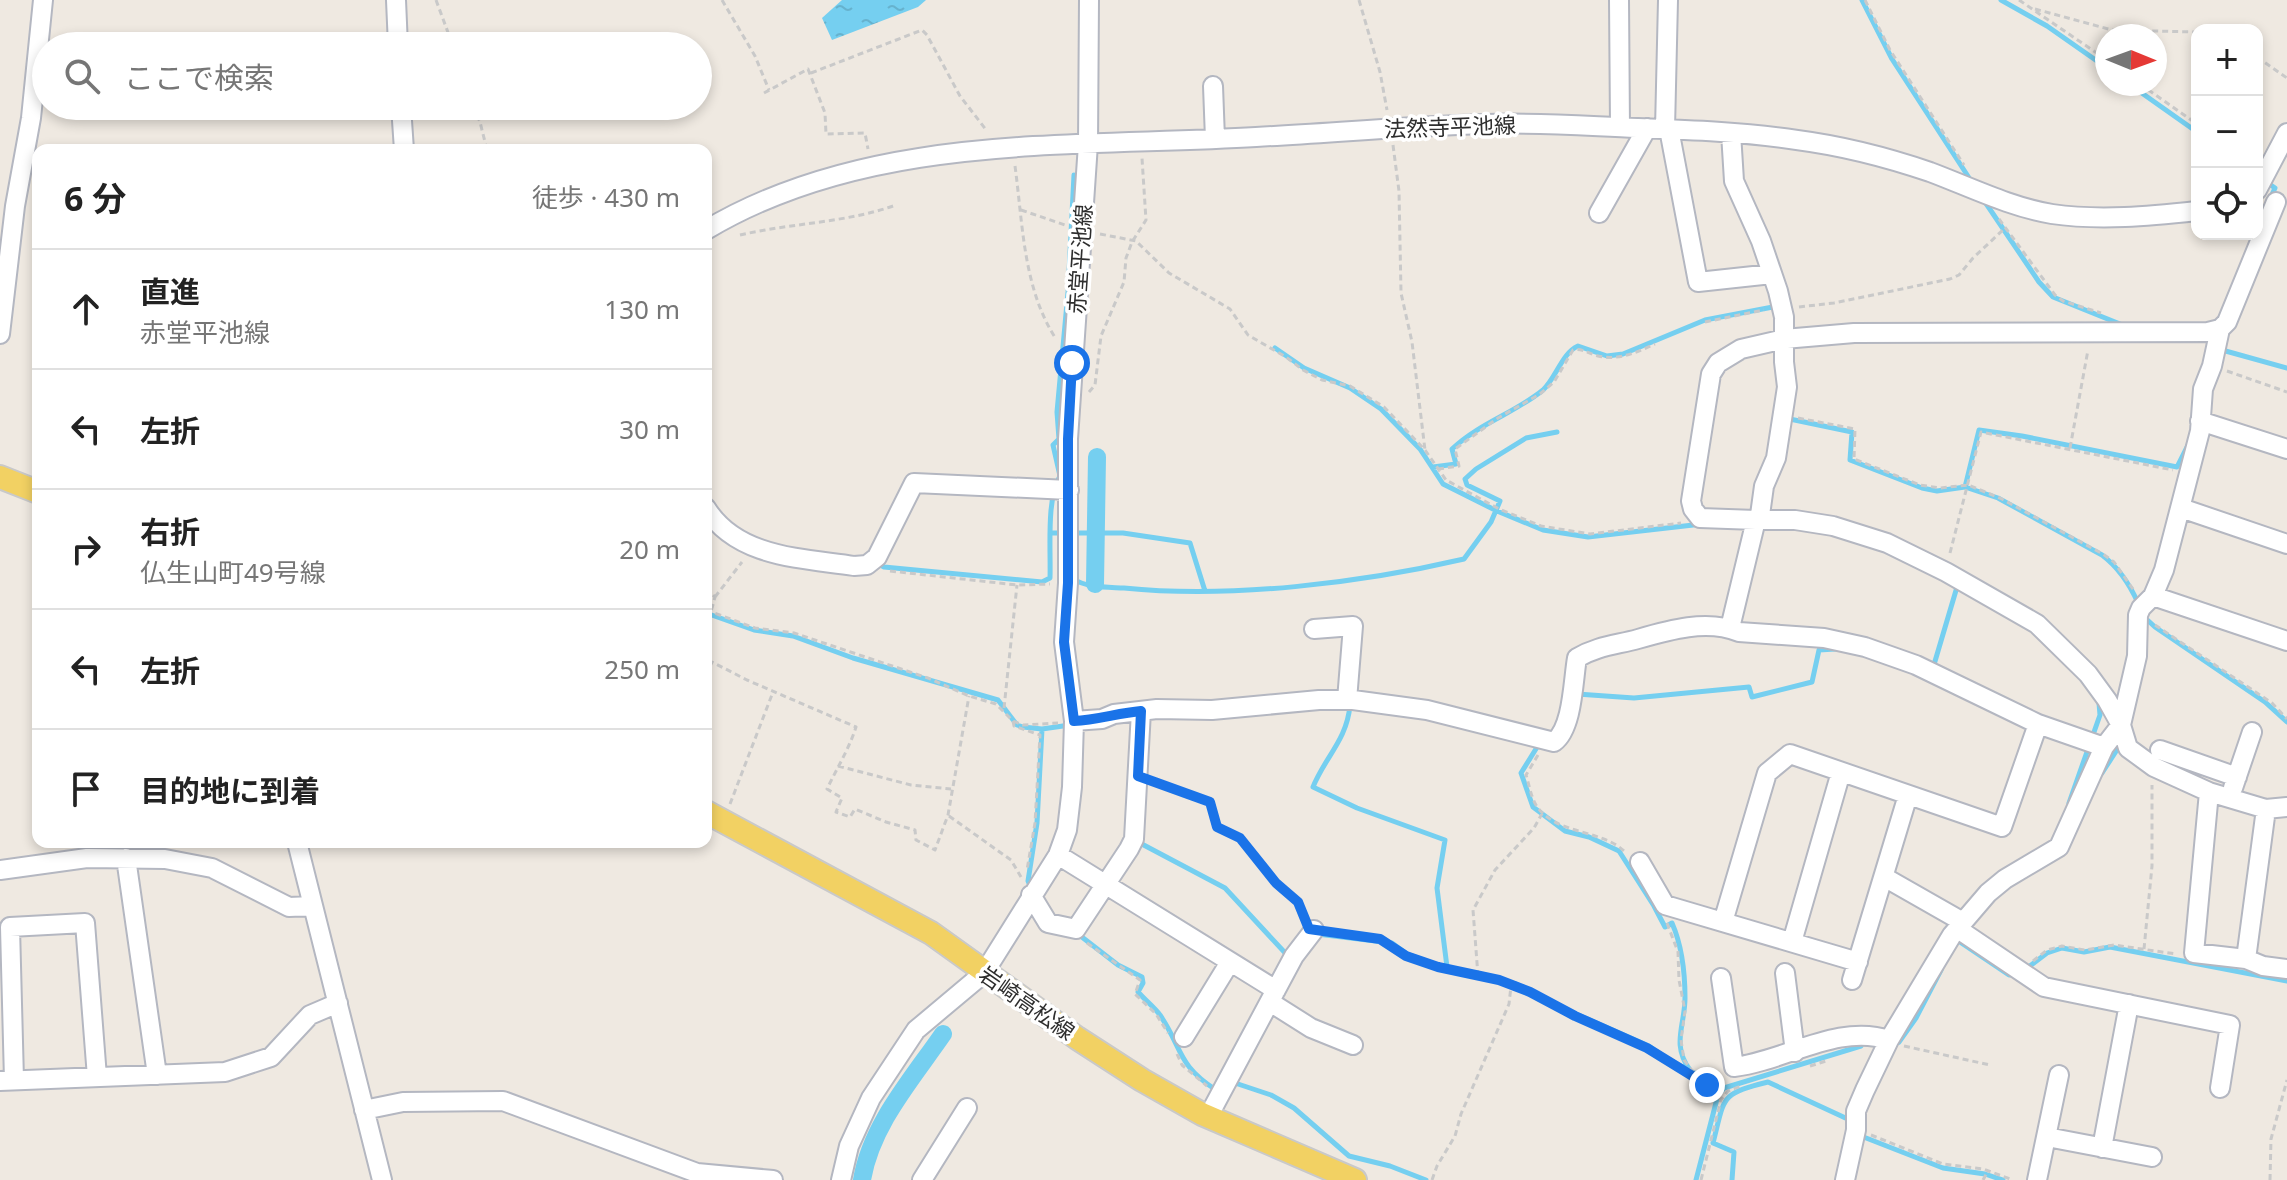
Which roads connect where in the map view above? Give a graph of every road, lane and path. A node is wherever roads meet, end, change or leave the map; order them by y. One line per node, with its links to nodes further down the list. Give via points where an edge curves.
1 (43, 0): 11 (street)
2 (396, 0): 12 (street)
3 (436, 0): 13 (path)
4 (722, 0): 17 (path, via 755,56 767,92 808,69)
5 (1089, 0): 34 (street, 赤堂平池線)
6 (1359, 0): 26 (path)
7 (1619, 0): 25 (street, via 1611,38)
8 (1668, 0): 27 (street)
9 (2019, 0): 10 (path)
10 (2035, 9): 14 (path, via 2112,30); 15 (path)
11 (40, 32)
12 (397, 32)
13 (448, 32)
14 (2191, 32)
15 (2095, 52)
16 (2263, 61): 18 (path)
17 (811, 73): 35 (path, via 922,30 960,96); 36 (path, via 825,113 826,134 865,133)
18 (2287, 78)
19 (1213, 86): 30 (street)
20 (2157, 96): 24 (path)
21 (32, 108): 58 (street)
22 (402, 120): 32 (street)
23 (479, 120): 33 (path)
24 (2191, 120)
25 (1620, 127): 26 (street, 法然寺平池線, via 1489,123); 27 (street, 法然寺平池線)
26 (1390, 128): 30 (street, 法然寺平池線); 69 (path, via 1399,191 1401,293)
27 (1660, 129): 28 (street, 法然寺平池線); 43 (street); 45 (street)
28 (1731, 133): 42 (street, 法然寺平池線, via 1863,151 2051,214); 52 (street, via 1734,181)
29 (2287, 133): 37 (street)
30 (1215, 139): 31 (street, 法然寺平池線)
31 (1141, 142): 34 (street, 法然寺平池線); 50 (path, via 1146,220)
32 (404, 144)
33 (486, 144)
34 (1088, 144): 35 (street, 法然寺平池線); 48 (street, 赤堂平池線)
35 (1005, 147): 36 (street, 法然寺平池線); 41 (path)
36 (872, 169): 46 (street, 法然寺平池線, via 765,198)
37 (2263, 180)
38 (2263, 196): 40 (street)
39 (896, 205): 49 (path, via 715,241)
40 (2281, 206): 56 (street)
41 (1021, 210): 48 (path); 61 (path, via 1042,318)
42 (2191, 211)
43 (1599, 213)
44 (1706, 218): 45 (street)
45 (1687, 222): 53 (street, via 1698,282)
46 (712, 227)
47 (2005, 228): 54 (path, via 1950,279)
48 (1083, 229): 50 (path); 61 (street, 赤堂平池線)
49 (712, 236)
50 (1133, 241): 63 (path, via 1119,297 1101,336 1095,385 1091,392); 69 (path, via 1169,273 1230,309 1248,335 1303,370 1350,386 1384,407)
51 (1730, 259): 53 (street)
52 (1772, 274): 53 (street); 54 (street)
53 (1732, 279)
54 (1782, 308): 55 (path); 59 (street)
55 (1705, 322)
56 (2220, 329): 57 (street); 62 (street)
57 (2095, 333): 59 (street, via 1854,333); 67 (path)
58 (0, 334)
59 (1784, 339): 65 (street); 78 (street, via 1741,349 1711,374 1691,501)
60 (1655, 344): 70 (path, via 1607,358 1573,350 1540,394 1455,449 1459,466)
61 (1072, 363): 63 (street, 赤堂平池線)
62 (2212, 366): 64 (path); 66 (street)
63 (1070, 392): 75 (street, 赤堂平池線)
64 (2287, 392)
65 (1783, 416): 73 (path, via 1855,429 1854,459 1920,485); 79 (street)
66 (2200, 421): 68 (street); 71 (street)
67 (2070, 448): 71 (path); 73 (path, via 1981,432)
68 (2287, 449)
69 (1425, 450): 70 (path)
70 (1438, 469): 78 (path, via 1460,489 1541,526 1598,534)
71 (2189, 473): 76 (street)
72 (0, 477): 74 (main road)
73 (1968, 485): 83 (path); 88 (path, via 2103,554)
74 (32, 490)
75 (1069, 490): 77 (street, via 914,483 877,557 867,565 765,553); 84 (street, 赤堂平池線)
76 (2181, 508): 80 (street); 88 (street, via 2164,570)
77 (712, 518)
78 (1700, 518): 79 (street)
79 (1756, 520): 83 (street, via 1833,526 1887,543); 91 (street)
80 (2287, 544)
81 (744, 561): 87 (path)
82 (879, 569): 85 (path)
83 (1946, 572): 104 (street, via 2037,624 2088,674)
84 (1068, 583): 85 (path); 102 (street, 赤堂平池線, via 1064,642)
85 (1017, 585): 98 (path)
86 (712, 594): 87 (path)
87 (715, 597): 89 (path)
88 (2147, 602): 93 (street); 100 (path, via 2156,626 2272,703); 104 (street)
89 (712, 603)
90 (712, 612): 96 (path, via 875,659)
91 (1730, 628): 103 (street, via 1865,647 1916,665); 106 (street, via 1681,628 1603,645 1580,656 1560,736)
92 (1314, 629): 97 (street, via 1353,626)
93 (2287, 641)
94 (712, 662): 95 (path)
95 (773, 692): 109 (path, via 856,727); 121 (path, via 743,773)
96 (969, 696): 98 (path); 113 (path)
97 (1347, 700): 99 (street); 106 (street, via 1427,710)
98 (1003, 709): 101 (path)
99 (1141, 711): 102 (street); 111 (street)
100 (2287, 719)
101 (1013, 721): 102 (path); 120 (path, via 1021,730 1040,735 1025,884 1011,860)
102 (1074, 721): 125 (street, 赤堂平池線, via 1069,816)
103 (2038, 724): 107 (street); 115 (street, via 2002,827)
104 (2121, 725): 107 (street); 108 (street, via 2128,748)
105 (2252, 732): 112 (street)
106 (1545, 741): 119 (path, via 1526,775)
107 (2104, 747): 134 (street, via 2059,847 2005,879)
108 (2157, 758): 112 (street); 114 (street); 138 (path)
109 (838, 766): 113 (path, via 911,785); 120 (path, via 827,789 842,798 836,812 850,817 855,809 908,826 915,830 916,840 935,850)
110 (1841, 772): 115 (street); 133 (street, via 1790,754 1767,773); 137 (street)
111 (1138, 776): 129 (street, via 1134,839); 136 (path, via 1210,802 1217,827 1240,838 1298,902)
112 (2237, 777): 116 (street)
113 (951, 789): 120 (path)
114 (2209, 792): 116 (street); 139 (street)
115 (1908, 795): 128 (street)
116 (2230, 799): 118 (street)
117 (2287, 807): 118 (street)
118 (2266, 809): 140 (street)
119 (1543, 812): 126 (path, via 1566,827 1611,842); 147 (path, via 1495,870 1473,910)
120 (948, 815)
121 (714, 817): 145 (main road, 岩崎高松線, via 931,933)
122 (298, 848): 131 (street)
123 (166, 850): 124 (street); 131 (street, via 289,907)
124 (119, 852): 127 (street); 161 (street)
125 (1058, 855): 129 (street); 130 (street, 赤堂平池線)
126 (1633, 859): 133 (street, via 1665,905)
127 (0, 870)
128 (1884, 877): 134 (street); 142 (street)
129 (1106, 886): 135 (street, via 1082,924); 141 (street)
130 (1031, 895): 135 (street, via 1048,923); 145 (street, 赤堂平池線)
131 (313, 906): 152 (street)
132 (1662, 915): 163 (path, via 1678,952 1684,1060)
133 (1723, 922): 137 (street)
134 (1961, 925): 143 (street); 155 (street)
135 (1073, 929): 154 (path, via 1140,980 1135,994)
136 (1314, 930): 147 (path, via 1380,939 1406,956); 151 (street)
137 (1792, 942): 142 (street)
138 (2143, 950): 139 (path); 143 (path, via 2062,946)
139 (2194, 953): 140 (street)
140 (2246, 959): 144 (street)
141 (1230, 962): 151 (street); 154 (street)
142 (1858, 962): 149 (street)
143 (2016, 968): 153 (street, via 2044,987)
144 (2287, 969)
145 (984, 973): 173 (main road, 岩崎高松線, via 1142,1080); 181 (street, 赤堂平池線, via 916,1030 871,1098 849,1146)
146 (1785, 973): 157 (street)
147 (1478, 976): 150 (path)
148 (1721, 978): 157 (street, via 1734,1067)
149 (1852, 980)
150 (1511, 986): 163 (path); 184 (path, via 1509,1004)
151 (1273, 996): 156 (street, via 1311,1028); 169 (street)
152 (338, 1003): 161 (street, via 310,1015 271,1057 225,1072); 172 (street)
153 (2129, 1004): 168 (street, via 2230,1025); 176 (street)
154 (1175, 1038): 169 (path, via 1182,1065)
155 (1889, 1040): 157 (street, via 1844,1036); 159 (path); 174 (street, via 1856,1111)
156 (1353, 1045)
157 (1795, 1052)
158 (1829, 1060): 160 (path)
159 (1990, 1065)
160 (1810, 1066)
161 (157, 1075): 164 (street)
162 (2059, 1075): 175 (street)
163 (1696, 1076): 170 (path)
164 (97, 1077): 166 (street); 166 (street, via 85,923 10,927)
165 (2287, 1080): 190 (path, via 2271,1139)
166 (7, 1081)
167 (1746, 1084): 170 (path)
168 (2220, 1088)
169 (1220, 1095): 173 (street)
170 (1721, 1100): 185 (path)
171 (967, 1108): 182 (street)
172 (364, 1110): 179 (street); 180 (street, via 403,1102 503,1101 697,1173)
173 (1208, 1117): 183 (main road, 岩崎高松線)
174 (1856, 1130): 178 (path, via 1943,1164); 186 (street)
175 (2047, 1137): 176 (street); 189 (street)
176 (2102, 1148): 177 (street)
177 (2152, 1157)
178 (1988, 1171): 187 (path); 188 (path)
179 (382, 1180)
180 (773, 1180)
181 (841, 1180)
182 (922, 1180)
183 (1355, 1180)
184 (1432, 1180)
185 (1701, 1180)
186 (1845, 1180)
187 (1983, 1180)
188 (2013, 1180)
189 (2037, 1180)
190 (2270, 1180)

